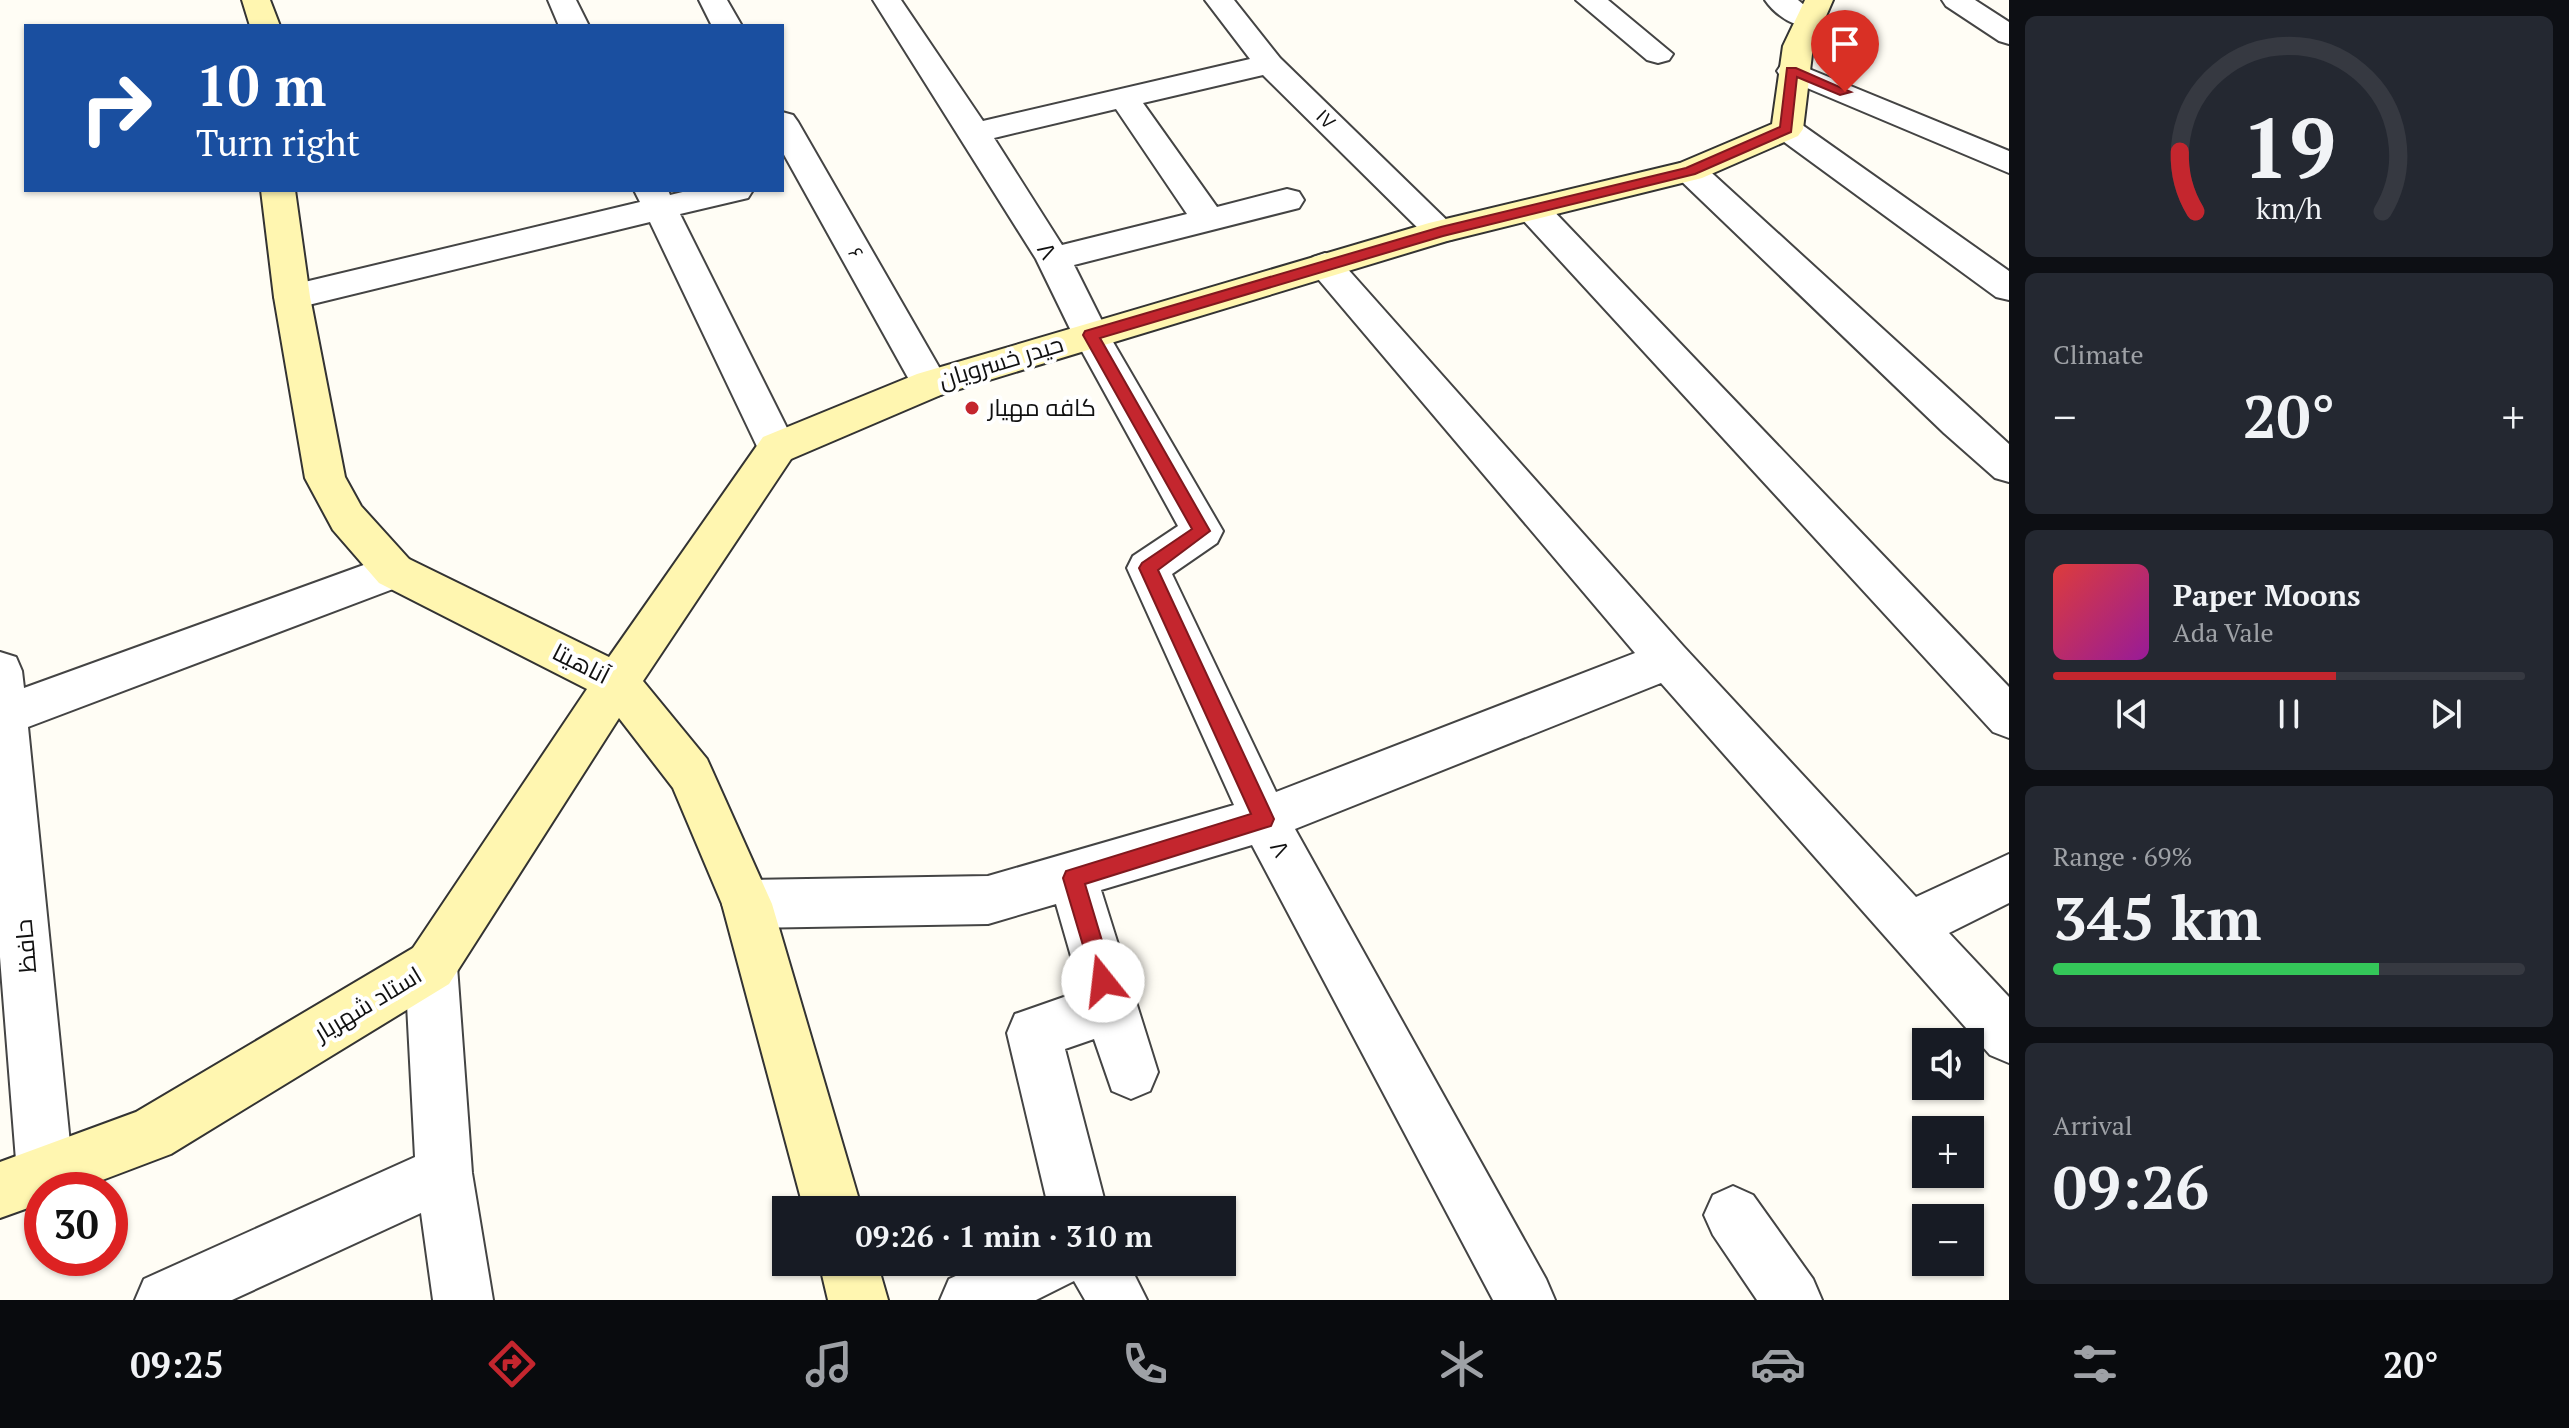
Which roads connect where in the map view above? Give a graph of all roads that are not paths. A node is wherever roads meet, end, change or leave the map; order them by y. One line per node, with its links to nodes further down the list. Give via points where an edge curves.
1 (256, 0): 8 (street)
2 (713, 0): 9 (street)
3 (887, 0): 17 (street, ۸)
4 (1219, 0): 12 (street, ۱۷)
5 (1590, 0): 11 (street)
6 (1956, 0): 10 (street)
7 (1801, 6): 13 (street)
8 (264, 24)
9 (726, 24)
10 (2009, 35)
11 (1658, 54)
12 (1269, 64): 14 (street); 27 (street, ۱۷)
13 (1792, 71): 16 (street); 18 (street)
14 (1125, 100): 17 (street); 26 (street)
15 (784, 129): 20 (street, ۶)
16 (1787, 129): 19 (street, حیدر خسرویان); 30 (street)
17 (975, 133): 28 (street, ۸)
18 (2009, 163)
19 (1690, 171): 25 (street, حیدر خسرویان); 35 (street)
20 (797, 177): 33 (street, ۶)
21 (278, 192): 31 (street, آناهیتا)
22 (716, 192): 23 (street)
23 (654, 198): 31 (street); 34 (street)
24 (1287, 200): 26 (street)
25 (1533, 210): 27 (street, حیدر خسرویان); 40 (street)
26 (1208, 219): 28 (street)
27 (1441, 231): 29 (street, حیدر خسرویان)
28 (1053, 259): 32 (street, ۸)
29 (1325, 265): 32 (street, حیدر خسرویان); 37 (street)
30 (2009, 288)
31 (292, 297): 36 (street, آناهیتا, via 325,478 347,518)
32 (1091, 335): 33 (street, حیدر خسرویان); 41 (street, ۸, via 1202,531 1148,568)
33 (930, 384): 34 (street, حیدر خسرویان)
34 (777, 448): 38 (street)
35 (2009, 467)
36 (394, 571): 38 (street, آناهیتا); 39 (street)
37 (1668, 660): 41 (street); 45 (street)
38 (617, 682): 44 (street, آناهیتا, via 690,774); 46 (street, استاد شهریار)
39 (2, 701): 51 (street, حافظ)
40 (2009, 718)
41 (1264, 819): 42 (street); 63 (street, ۸)
42 (1073, 878): 44 (street, via 988,900); 47 (street)
43 (2009, 878): 45 (street)
44 (747, 904): 52 (street, آناهیتا)
45 (1909, 926): 48 (street)
46 (431, 966): 50 (street); 51 (street, استاد شهریار, via 151,1134)
47 (1111, 1007): 49 (street); 53 (street, via 1034,1033)
48 (2009, 1036)
49 (1131, 1072)
50 (444, 1173): 58 (street); 59 (street)
51 (23, 1182)
52 (829, 1196)
53 (1075, 1196)
54 (1733, 1215): 64 (street)
55 (852, 1276): 60 (street)
56 (1022, 1276): 61 (street)
57 (1104, 1276): 62 (street)
58 (165, 1300)
59 (463, 1300)
60 (858, 1300)
61 (970, 1300)
62 (1117, 1300)
63 (1525, 1300)
64 (1792, 1300)

